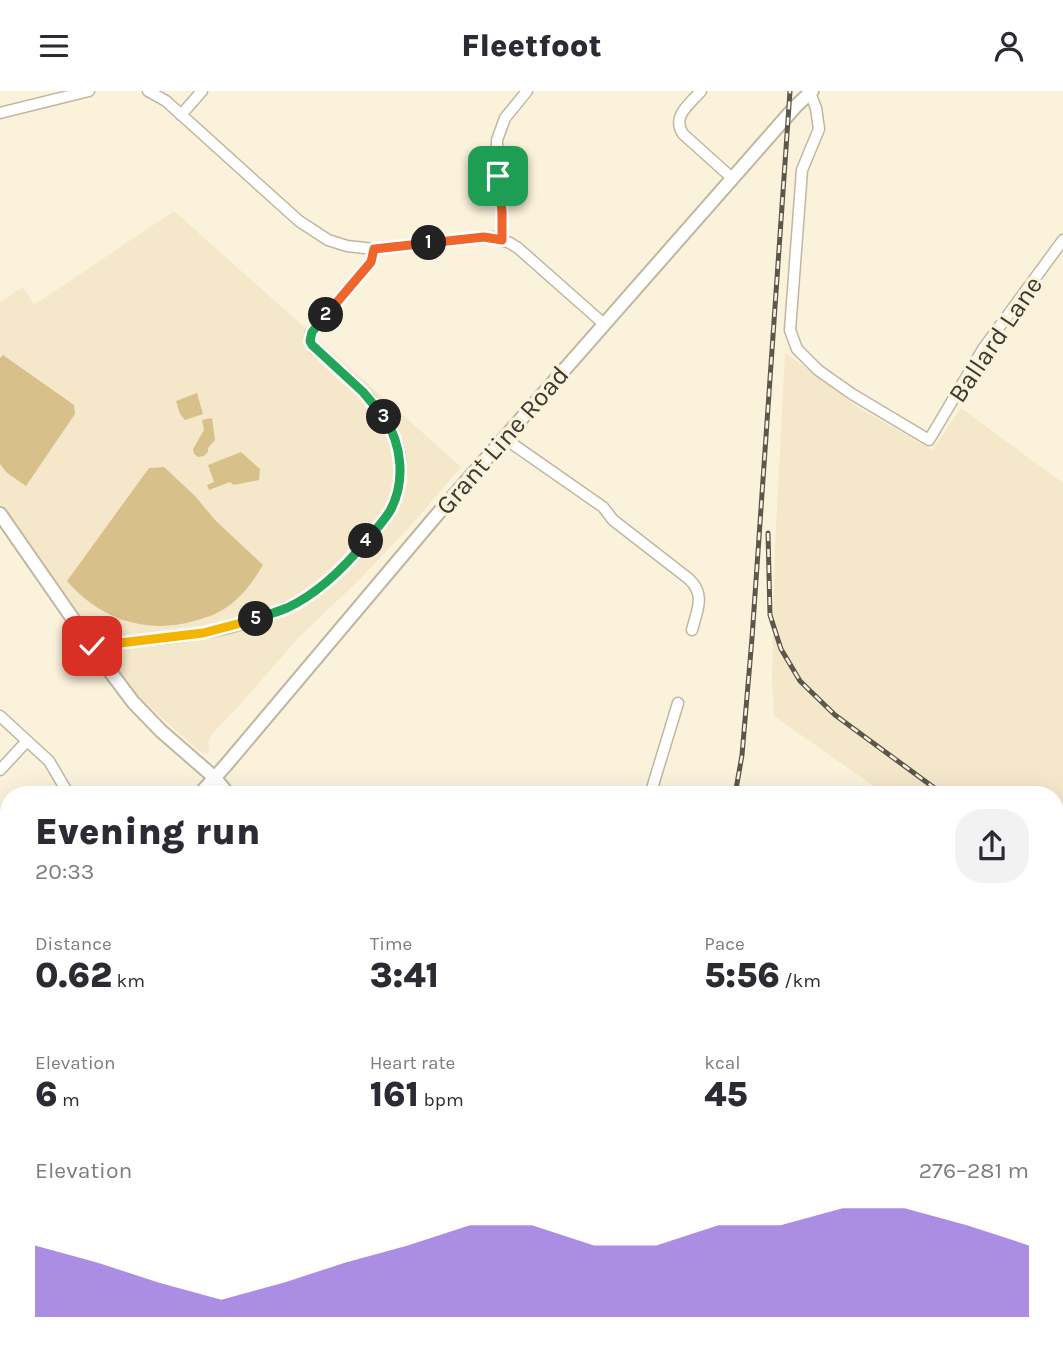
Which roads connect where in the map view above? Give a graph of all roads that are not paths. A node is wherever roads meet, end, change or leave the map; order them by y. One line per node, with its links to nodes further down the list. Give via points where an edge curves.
1 (89, 91): 8 (street)
2 (148, 91): 7 (street)
3 (202, 91): 9 (street)
4 (527, 91): 11 (street, via 506,118 497,140)
5 (701, 91): 10 (street, via 682,113 678,126)
6 (811, 92): 10 (main road, Grant Line Road); 12 (street, Ballard Lane, via 819,129 802,170 792,340 818,370 929,440 983,349)
7 (159, 94): 9 (street)
8 (0, 113)
9 (181, 115): 13 (street, via 299,221 328,240)
10 (732, 178): 14 (main road, Grant Line Road)
11 (502, 240): 13 (street, via 493,237); 14 (street, via 518,248)
12 (1063, 240)
13 (374, 249): 18 (street, via 371,262 312,332 310,341 376,406 392,431 400,469 390,511 350,562 287,608 224,629 121,643)
14 (604, 324): 15 (main road, Grant Line Road)
15 (503, 438): 17 (street, via 603,507 613,520 690,579 699,596); 23 (main road, Grant Line Road)
16 (0, 514): 18 (main road)
17 (692, 630)
18 (96, 652): 23 (main road, via 143,713)
19 (678, 703): 27 (street)
20 (0, 716): 21 (street)
21 (27, 741): 22 (street); 24 (street, via 49,761)
22 (0, 770)
23 (215, 778): 25 (main road, Grant Line Road); 26 (main road)
24 (64, 786)
25 (207, 786)
26 (222, 786)
27 (653, 786)

